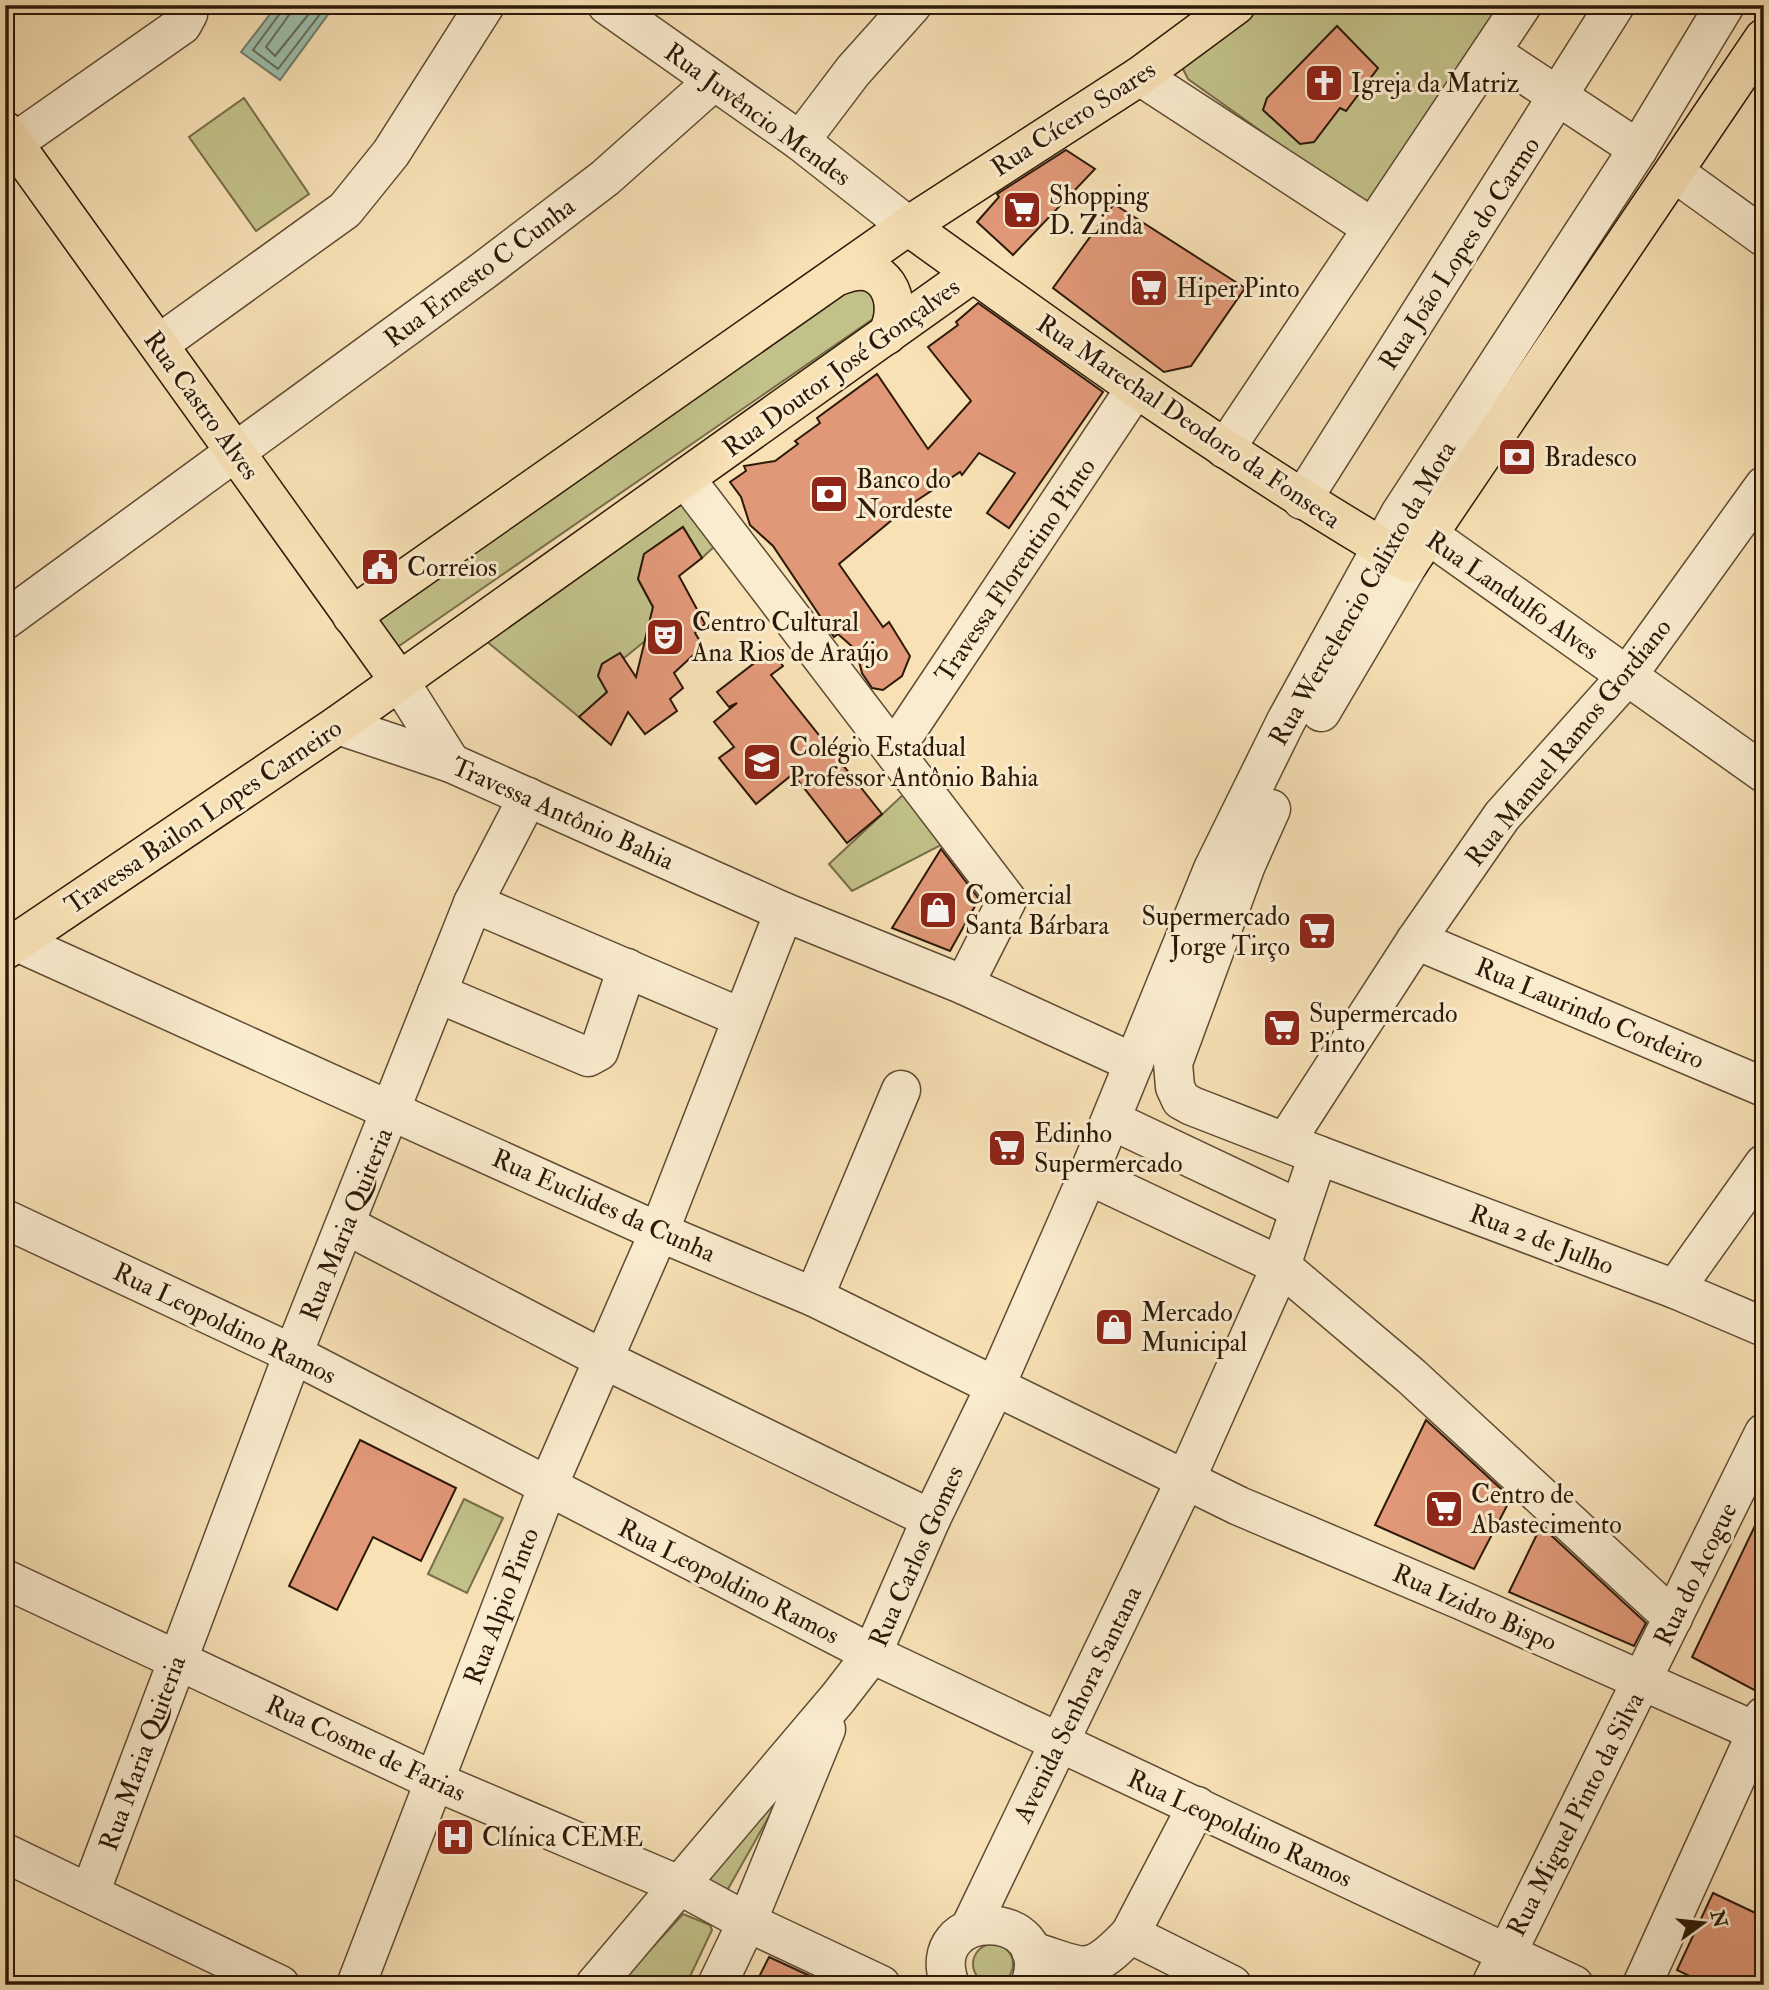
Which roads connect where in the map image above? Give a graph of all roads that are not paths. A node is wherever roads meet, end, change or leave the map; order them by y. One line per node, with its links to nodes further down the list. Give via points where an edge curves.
1 (183, 5): 14 (street, via 188,14 182,25)
2 (485, 5): 24 (street, via 391,153 345,210)
3 (607, 5): 12 (street, Rua Juvêncio Mendes)
4 (912, 5): 15 (street, via 853,71)
5 (1236, 5): 11 (main road, Rua Cícero Soares)
6 (1522, 5): 10 (street)
7 (1615, 5): 13 (street, Rua João Lopes do Carmo)
8 (1725, 5): 16 (street, Rua Wercelencio Calixto da Mota)
9 (1764, 38): 17 (main road, Rua Wercelencio Calixto da Mota)
10 (1491, 52): 13 (street); 19 (street)
11 (1140, 76): 18 (main road, Rua Cícero Soares); 19 (street)
12 (714, 82): 15 (street, Rua Juvêncio Mendes); 27 (street, Rua Ernesto C Cunha, via 605,178)
13 (1559, 97): 16 (street); 30 (street, Rua João Lopes do Carmo)
14 (8, 141): 24 (main road, Rua Castro Alves)
15 (800, 141): 18 (street, Rua Juvêncio Mendes)
16 (1637, 149): 31 (street, Rua Wercelencio Calixto da Mota)
17 (1674, 172): 20 (street); 31 (main road, Rua Wercelencio Calixto da Mota)
18 (908, 226): 21 (main road, Rua Doutor José Gonçalves); 22 (main road)
19 (1371, 227): 26 (street)
20 (1764, 237)
21 (973, 273): 23 (main road, Rua Doutor José Gonçalves); 25 (main road, Rua Marechal Deodoro da Fonseca)
22 (841, 275): 23 (main road, via 859,268 884,281 895,312); 32 (main road)
23 (887, 335): 28 (main road, Rua Doutor José Gonçalves)
24 (159, 344): 27 (main road, Rua Castro Alves)
25 (1135, 389): 26 (main road, Rua Marechal Deodoro da Fonseca); 37 (street, Travessa Florentino Pinto)
26 (1225, 449): 30 (main road, Rua Marechal Deodoro da Fonseca)
27 (235, 450): 32 (main road, Rua Castro Alves); 33 (street, Rua Ernesto C Cunha)
28 (685, 478): 35 (main road, Rua Doutor José Gonçalves); 37 (street)
29 (1764, 486): 34 (street, Rua Manuel Ramos Gordiano)
30 (1302, 500): 31 (main road, Rua Marechal Deodoro da Fonseca)
31 (1405, 540): 34 (street, Rua Landulfo Alves); 49 (street, Rua Wercelencio Calixto da Mota, via 1286,721 1213,869); 50 (street, Rua Wercelencio Calixto da Mota, via 1246,865 1183,1031 1173,1063)
32 (352, 616): 35 (main road, Rua Castro Alves)
33 (5, 620)
34 (1627, 676): 39 (street, Rua Landulfo Alves); 43 (street, Rua Manuel Ramos Gordiano, via 1502,816)
35 (398, 679): 36 (main road, Travessa Bailon Lopes Carneiro); 38 (street)
36 (338, 725): 38 (street, Travessa Antônio Bahia); 44 (main road, Travessa Bailon Lopes Carneiro)
37 (894, 750): 46 (street, via 1007,900)
38 (451, 763): 40 (street, Travessa Antônio Bahia)
39 (1764, 773)
40 (528, 797): 41 (street, Rua Maria Quiteria); 42 (street, Travessa Antônio Bahia)
41 (473, 904): 45 (street); 47 (street, Rua Maria Quiteria)
42 (784, 912): 46 (street, Travessa Antônio Bahia); 48 (street)
43 (1416, 940): 51 (street, Rua Laurindo Cordeiro); 55 (street, Rua Manuel Ramos Gordiano)
44 (11, 946): 53 (street, Rua Euclides da Cunha)
45 (627, 968): 47 (street, via 593,1057); 48 (street)
46 (964, 985): 49 (street, Travessa Antônio Bahia)
47 (437, 993): 53 (street, Rua Maria Quiteria)
48 (740, 1017): 61 (street)
49 (1134, 1063): 54 (street, Rua Carlos Gomes)
50 (1175, 1087): 55 (street, Rua 2 de Julho, via 1181,1100 1192,1107)
51 (1764, 1087)
52 (901, 1090): 64 (street)
53 (393, 1110): 60 (street, Rua Maria Quiteria); 61 (street, Rua Euclides da Cunha)
54 (1111, 1120): 57 (street, Rua Carlos Gomes); 58 (street)
55 (1302, 1148): 58 (street, Rua Manuel Ramos Gordiano); 63 (street, Rua 2 de Julho)
56 (1764, 1164): 63 (street)
57 (1088, 1175): 62 (street); 68 (street, Rua Carlos Gomes)
58 (1299, 1209): 62 (street, Rua Manuel Ramos Gordiano)
59 (5, 1219): 66 (street, Rua Leopoldino Ramos)
60 (346, 1225): 66 (street, Rua Maria Quiteria); 67 (street)
61 (659, 1232): 64 (street, Rua Euclides da Cunha); 67 (street, Rua Alpio Pinto)
62 (1281, 1266): 70 (street, Avenida Senhora Santana); 74 (street, via 1417,1382)
63 (1675, 1289): 65 (street, Rua 2 de Julho)
64 (814, 1297): 68 (street, Rua Euclides da Cunha)
65 (1764, 1327)
66 (293, 1354): 71 (street, Rua Leopoldino Ramos); 76 (street, Rua Maria Quiteria)
67 (603, 1359): 71 (street, Rua Alpio Pinto); 72 (street)
68 (995, 1387): 70 (street, Rua Euclides da Cunha); 72 (street, Rua Carlos Gomes)
69 (1759, 1458): 74 (street, Rua do Acogue)
70 (1185, 1481): 77 (street, Rua Izidro Bispo); 80 (street, Avenida Senhora Santana)
71 (547, 1488): 75 (street, Rua Leopoldino Ramos); 81 (street, Rua Alpio Pinto)
72 (930, 1519): 75 (street, Rua Carlos Gomes)
73 (5, 1579): 76 (street, Rua Cosme de Farias)
74 (1672, 1618): 77 (street, Rua do Acogue)
75 (872, 1654): 78 (street, Rua Carlos Gomes); 80 (street, Rua Leopoldino Ramos)
76 (177, 1660): 81 (street, Rua Cosme de Farias); 85 (street, Rua Maria Quiteria)
77 (1642, 1682): 79 (street, Rua Izidro Bispo); 90 (street, Rua Miguel Pinto da Silva)
78 (838, 1698): 84 (street, Rua Carlos Gomes); 86 (street)
79 (1761, 1728): 99 (street)
80 (1057, 1744): 82 (street, Rua Leopoldino Ramos); 87 (street, Avenida Senhora Santana)
81 (432, 1780): 84 (street, Rua Cosme de Farias); 92 (street, Rua Alpio Pinto)
82 (1197, 1805): 88 (street); 90 (street, Rua Leopoldino Ramos)
83 (5, 1853): 85 (street)
84 (680, 1885): 86 (street, Rua Cosme de Farias); 93 (street, Rua Carlos Gomes)
85 (90, 1893): 91 (street)
86 (747, 1922): 94 (street); 95 (street, Rua Cosme de Farias)
87 (970, 1928): 89 (street, via 998,1924 1012,1929); 96 (street, Avenida Senhora Santana, via 950,1948 946,1961)
88 (1130, 1934): 89 (street, via 1102,1962); 97 (street)
89 (1030, 1968)
90 (1498, 1969): 98 (street, Rua Leopoldino Ramos)
91 (280, 1985)
92 (356, 1985)
93 (595, 1985)
94 (716, 1985)
95 (881, 1985)
96 (950, 1985)
97 (1232, 1985)
98 (1574, 1985)
99 (1642, 1985)

